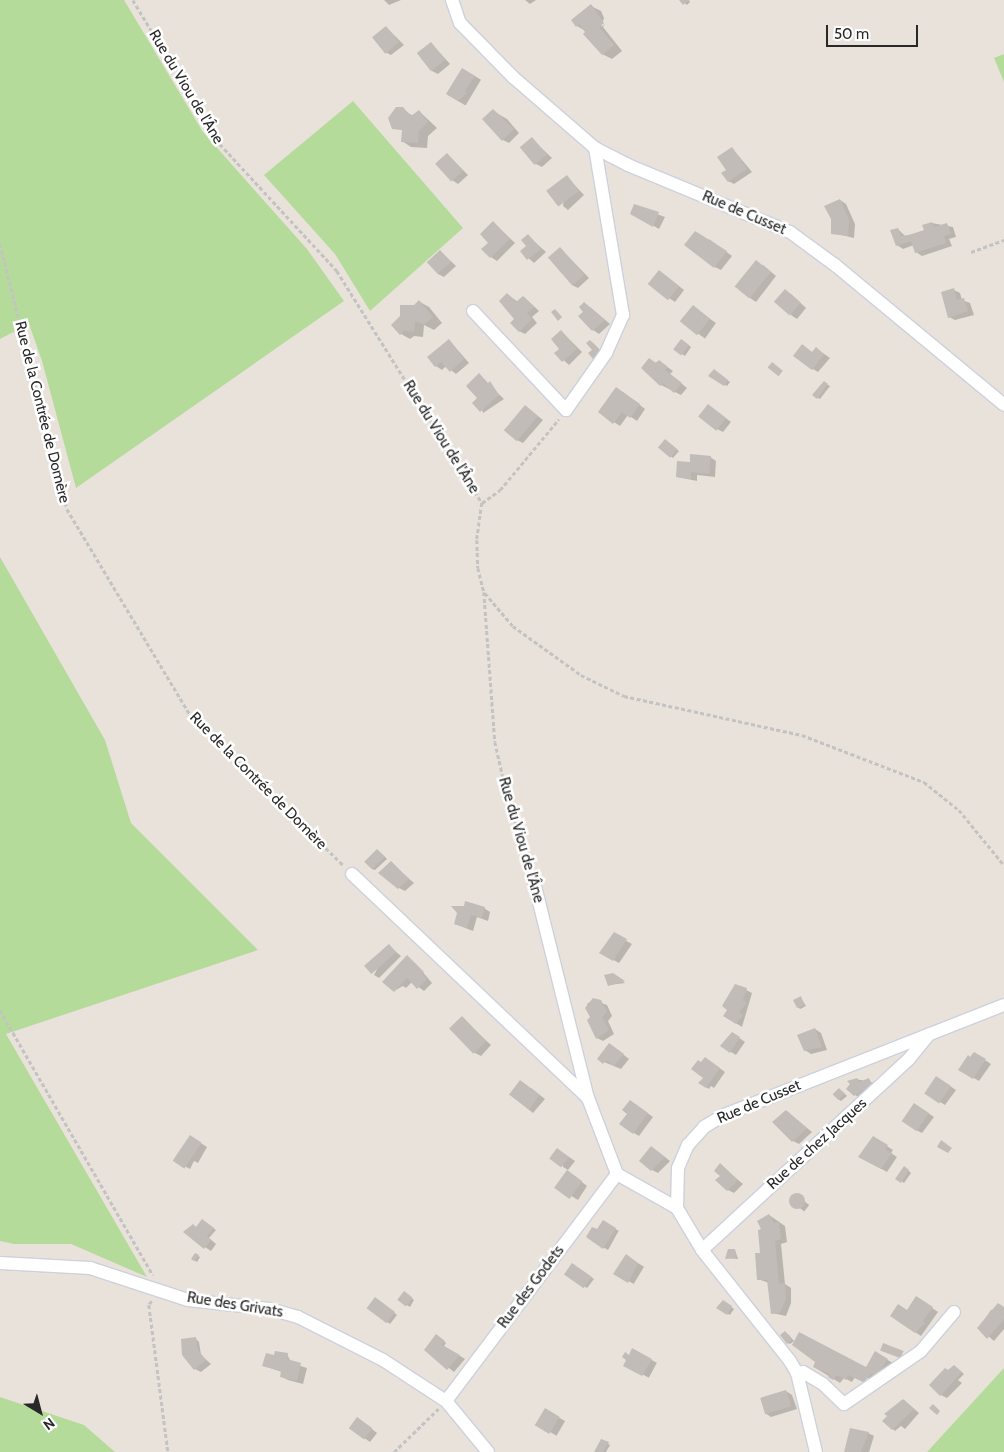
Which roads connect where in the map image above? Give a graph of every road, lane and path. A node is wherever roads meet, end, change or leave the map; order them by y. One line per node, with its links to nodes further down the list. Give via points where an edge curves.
1 (133, 0): 12 (path, Rue du Viou de l'Âne, via 220,144 337,271)
2 (452, 0): 4 (street, Rue de Cusset, via 460,23)
3 (462, 0): 4 (street, Rue de Cusset)
4 (475, 38): 5 (street, Rue de Cusset, via 551,112)
5 (595, 148): 10 (street, Rue de Cusset, via 628,166 790,232); 11 (street, via 623,315 606,352)
6 (1004, 240): 8 (path)
7 (0, 244): 15 (path, Rue de la Contrée de Domère, via 67,509 191,716)
8 (971, 252)
9 (473, 311): 11 (street)
10 (1004, 406)
11 (566, 410): 12 (path, via 500,490)
12 (482, 503): 13 (path, Rue du Viou de l'Âne, via 477,540 478,568)
13 (484, 592): 14 (path, via 513,626 581,675 624,696 802,735 924,782 959,810); 16 (path, Rue du Viou de l'Âne, via 496,742 508,803)
14 (1004, 865)
15 (352, 874): 20 (street)
16 (534, 882): 20 (street, Rue du Viou de l'Âne)
17 (1004, 1005): 19 (street, Rue de Cusset)
18 (0, 1010): 25 (path)
19 (929, 1034): 22 (street, Rue de Cusset, via 743,1106 704,1127 688,1145 678,1168); 23 (street, Rue de chez Jacques, via 909,1059)
20 (588, 1098): 21 (street)
21 (616, 1174): 22 (street); 28 (street, Rue des Godets)
22 (677, 1208): 23 (street)
23 (702, 1250): 27 (street, via 767,1329)
24 (0, 1263): 25 (street, Rue des Grivats, via 82,1267)
25 (161, 1289): 28 (street, Rue des Grivats, via 188,1300 270,1309 298,1317 383,1360); 30 (path, via 149,1305)
26 (954, 1312): 27 (street, via 921,1351 844,1404 823,1384 803,1372)
27 (797, 1374): 29 (street)
28 (446, 1401): 31 (path); 32 (street, Rue des Grivats)
29 (812, 1431): 33 (street); 34 (street)
30 (168, 1452)
31 (394, 1452)
32 (488, 1452)
33 (816, 1452)
34 (824, 1452)

